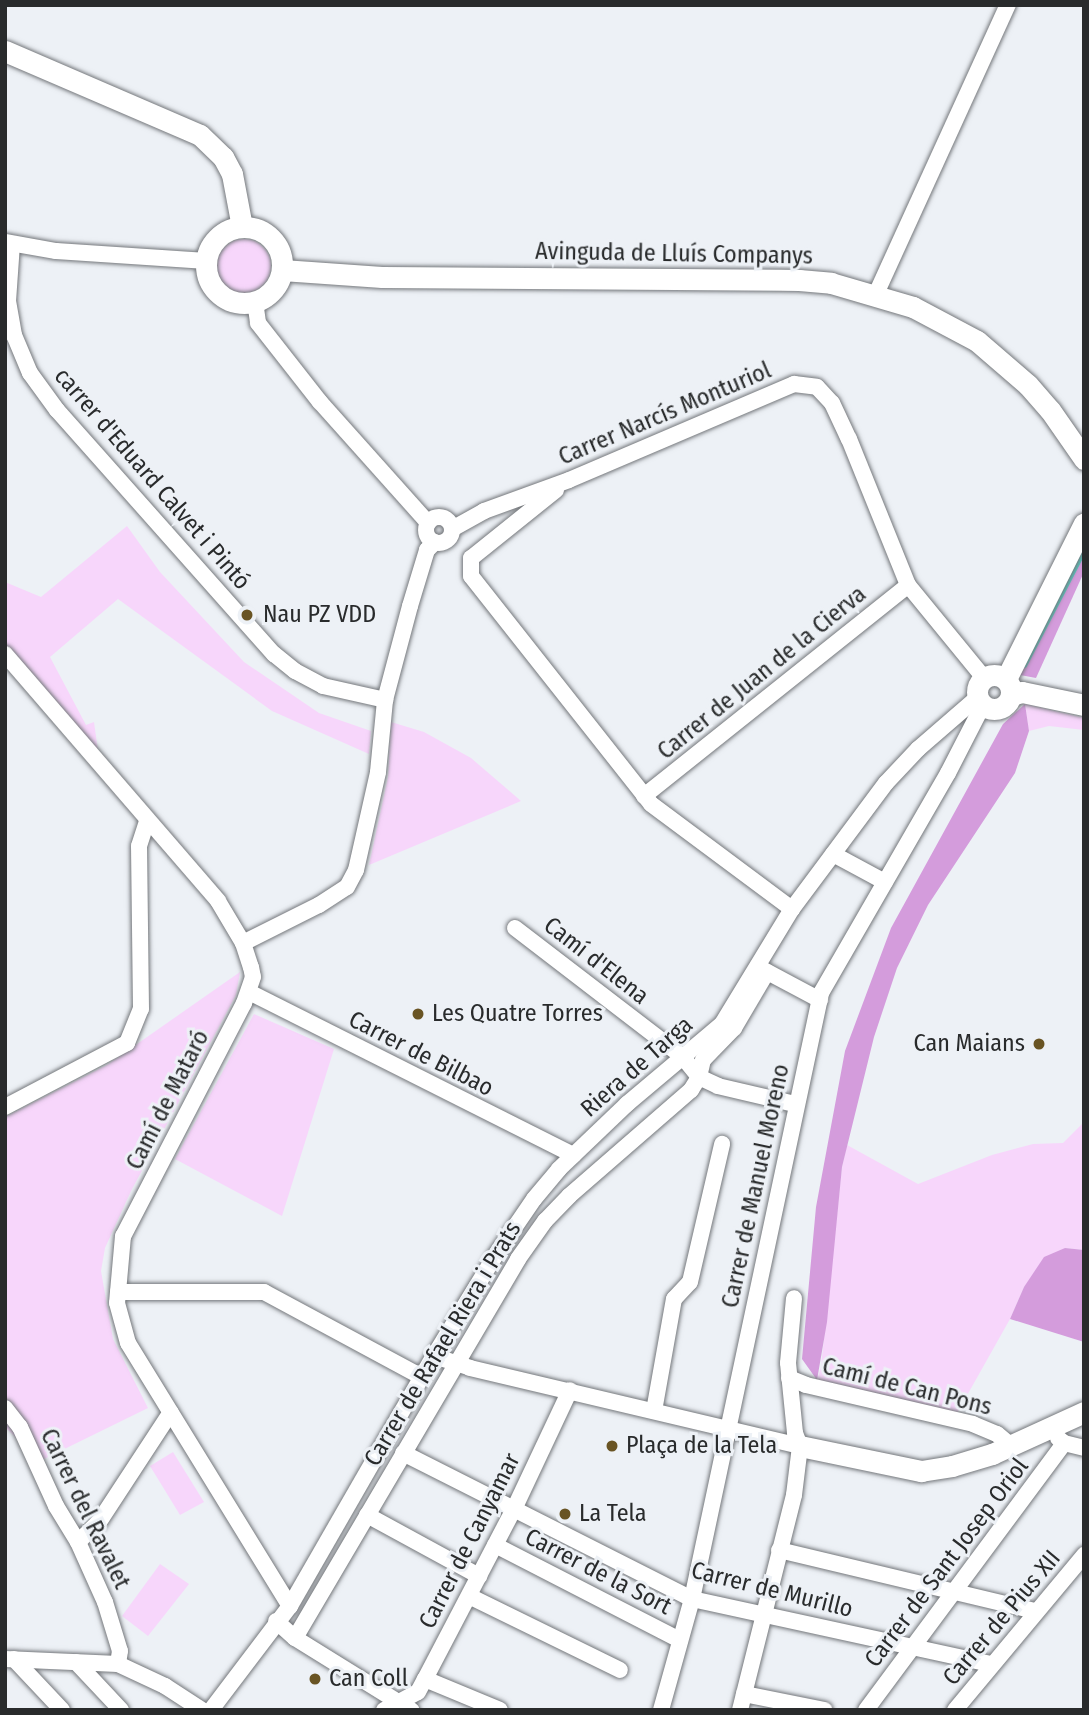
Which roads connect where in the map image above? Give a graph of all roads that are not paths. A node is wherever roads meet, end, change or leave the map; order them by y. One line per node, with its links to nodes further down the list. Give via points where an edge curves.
1 (1008, 5): 7 (street)
2 (5, 51): 3 (street, via 206,140 232,174)
3 (242, 227): 5 (street, via 218,238); 6 (street, via 255,228 273,239 282,257)
4 (9, 243): 5 (street, via 56,251); 19 (street, carrer d'Eduard Calvet i Pintó, via 8,301 14,335 30,373 57,410 274,653 323,686)
5 (207, 261): 8 (street, via 211,283 219,293 241,303)
6 (282, 270): 7 (street, Avinguda de Lluís Companys, via 382,277 799,280); 8 (street, via 278,283)
7 (876, 294): 9 (street, Avinguda de Lluís Companys, via 913,307 977,341 1028,385)
8 (255, 302): 11 (street, via 258,323 320,402)
9 (1084, 459)
10 (569, 480): 13 (street, Carrer Narcís Monturiol); 15 (street, Carrer Narcís Monturiol, via 794,384 817,387 832,403 849,439); 21 (street, via 471,558 471,576)
11 (428, 523): 13 (street, via 441,517); 14 (street, via 428,536)
12 (1084, 523): 17 (street)
13 (452, 529): 14 (street, via 447,539)
14 (435, 542): 19 (street, via 427,550)
15 (908, 586): 18 (street, Carrer Narcís Monturiol); 21 (street, Carrer de Juan de la Cierva)
16 (5, 654): 22 (street, Camí de Mataró)
17 (1009, 687): 18 (street, via 995,675); 18 (street, via 1001,709); 20 (street)
18 (981, 693): 23 (street, Riera de Targa, via 902,766); 24 (street, Carrer de Manuel Moreno, via 948,773)
19 (385, 700): 27 (street, via 378,772 347,887)
20 (1084, 705)
21 (645, 796): 25 (street)
22 (147, 821): 27 (street, Camí de Mataró, via 218,901); 34 (street, via 139,846 141,1009 127,1044)
23 (833, 854): 24 (street); 25 (street, Riera de Targa)
24 (885, 883): 30 (street, Carrer de Manuel Moreno)
25 (792, 909): 28 (street, Riera de Targa)
26 (515, 928): 31 (street, Camí d'Elena)
27 (243, 943): 29 (street, Camí de Mataró, via 253,977)
28 (762, 969): 30 (street); 31 (street, Riera de Targa, via 722,1024); 32 (street, Carrer de Rafael Riera i Prats, via 734,1028 703,1060)
29 (249, 992): 36 (street, Carrer de Bilbao); 37 (street, Camí de Mataró, via 123,1236)
30 (820, 1000): 33 (street, Carrer de Manuel Moreno)
31 (682, 1056): 32 (street, Camí d'Elena); 36 (street, Riera de Targa)
32 (698, 1077): 33 (street); 40 (street, Carrer de Rafael Riera i Prats, via 678,1102 612,1155 545,1221 471,1335)
33 (795, 1104): 48 (street, Carrer de Manuel Moreno)
34 (5, 1107)
35 (722, 1144): 45 (street, via 690,1282 674,1299)
36 (573, 1155): 39 (street, Riera de Targa, via 534,1199)
37 (118, 1292): 41 (street, via 264,1292); 46 (street, Camí de Mataró, via 128,1343)
38 (794, 1298): 42 (street)
39 (434, 1356): 40 (street); 41 (street, Riera de Targa)
40 (458, 1364): 43 (street); 53 (street, Carrer de Rafael Riera i Prats)
41 (422, 1377): 64 (street, Riera de Targa)
42 (789, 1378): 50 (street, Camí de Can Pons, via 972,1424); 51 (street)
43 (570, 1390): 45 (street); 54 (street, Carrer de Canyamar)
44 (5, 1408): 56 (street, Carrer del Ravalet, via 20,1427)
45 (654, 1411): 48 (street)
46 (171, 1412): 56 (street, via 99,1522); 64 (street, Camí de Mataró)
47 (1084, 1412): 49 (street)
48 (728, 1428): 51 (street); 63 (street, Carrer de Manuel Moreno)
49 (1056, 1436): 50 (street); 52 (street); 61 (street, Carrer de Sant Josep Oriol)
50 (1010, 1445): 51 (street, via 952,1466 921,1471)
51 (800, 1446): 58 (street, via 794,1495)
52 (1084, 1448)
53 (403, 1453): 54 (street, Carrer de Murillo); 55 (street, Carrer de Rafael Riera i Prats)
54 (514, 1507): 57 (street, Carrer de Canyamar); 63 (street, Carrer de Murillo)
55 (367, 1515): 60 (street); 68 (street, Carrer de Rafael Riera i Prats)
56 (78, 1542): 73 (street, Carrer del Ravalet, via 104,1602 120,1651)
57 (495, 1545): 60 (street, Carrer de Canyamar); 69 (street, Carrer de la Sort)
58 (779, 1550): 61 (street); 66 (street)
59 (1084, 1555): 65 (street, Carrer de Pius XII)
60 (479, 1576): 62 (street, Carrer de Canyamar)
61 (954, 1591): 65 (street); 70 (street, Carrer de Sant Josep Oriol)
62 (469, 1597): 75 (street); 76 (street, Carrer de Canyamar)
63 (692, 1599): 66 (street, Carrer de Murillo); 69 (street, Carrer de Manuel Moreno)
64 (290, 1606): 67 (street, Riera de Targa)
65 (1035, 1611): 74 (street, Carrer de Pius XII)
66 (765, 1613): 70 (street, Carrer de Murillo); 77 (street)
67 (276, 1621): 68 (street); 82 (street, Riera de Targa)
68 (295, 1638): 78 (street)
69 (680, 1640): 84 (street, Carrer de Manuel Moreno)
70 (913, 1647): 74 (street, Carrer de Murillo); 86 (street, Carrer de Sant Josep Oriol)
71 (10, 1659): 72 (street); 79 (street)
72 (76, 1662): 73 (street); 80 (street)
73 (118, 1664): 81 (street)
74 (991, 1664): 87 (street, Carrer de Pius XII)
75 (620, 1670)
76 (425, 1679): 78 (street, Carrer de Canyamar, via 418,1692); 83 (street)
77 (742, 1702): 85 (street)
78 (398, 1707)
79 (62, 1710)
80 (121, 1710)
81 (202, 1710)
82 (211, 1710)
83 (500, 1710)
84 (661, 1710)
85 (824, 1710)
86 (866, 1710)
87 (956, 1710)

